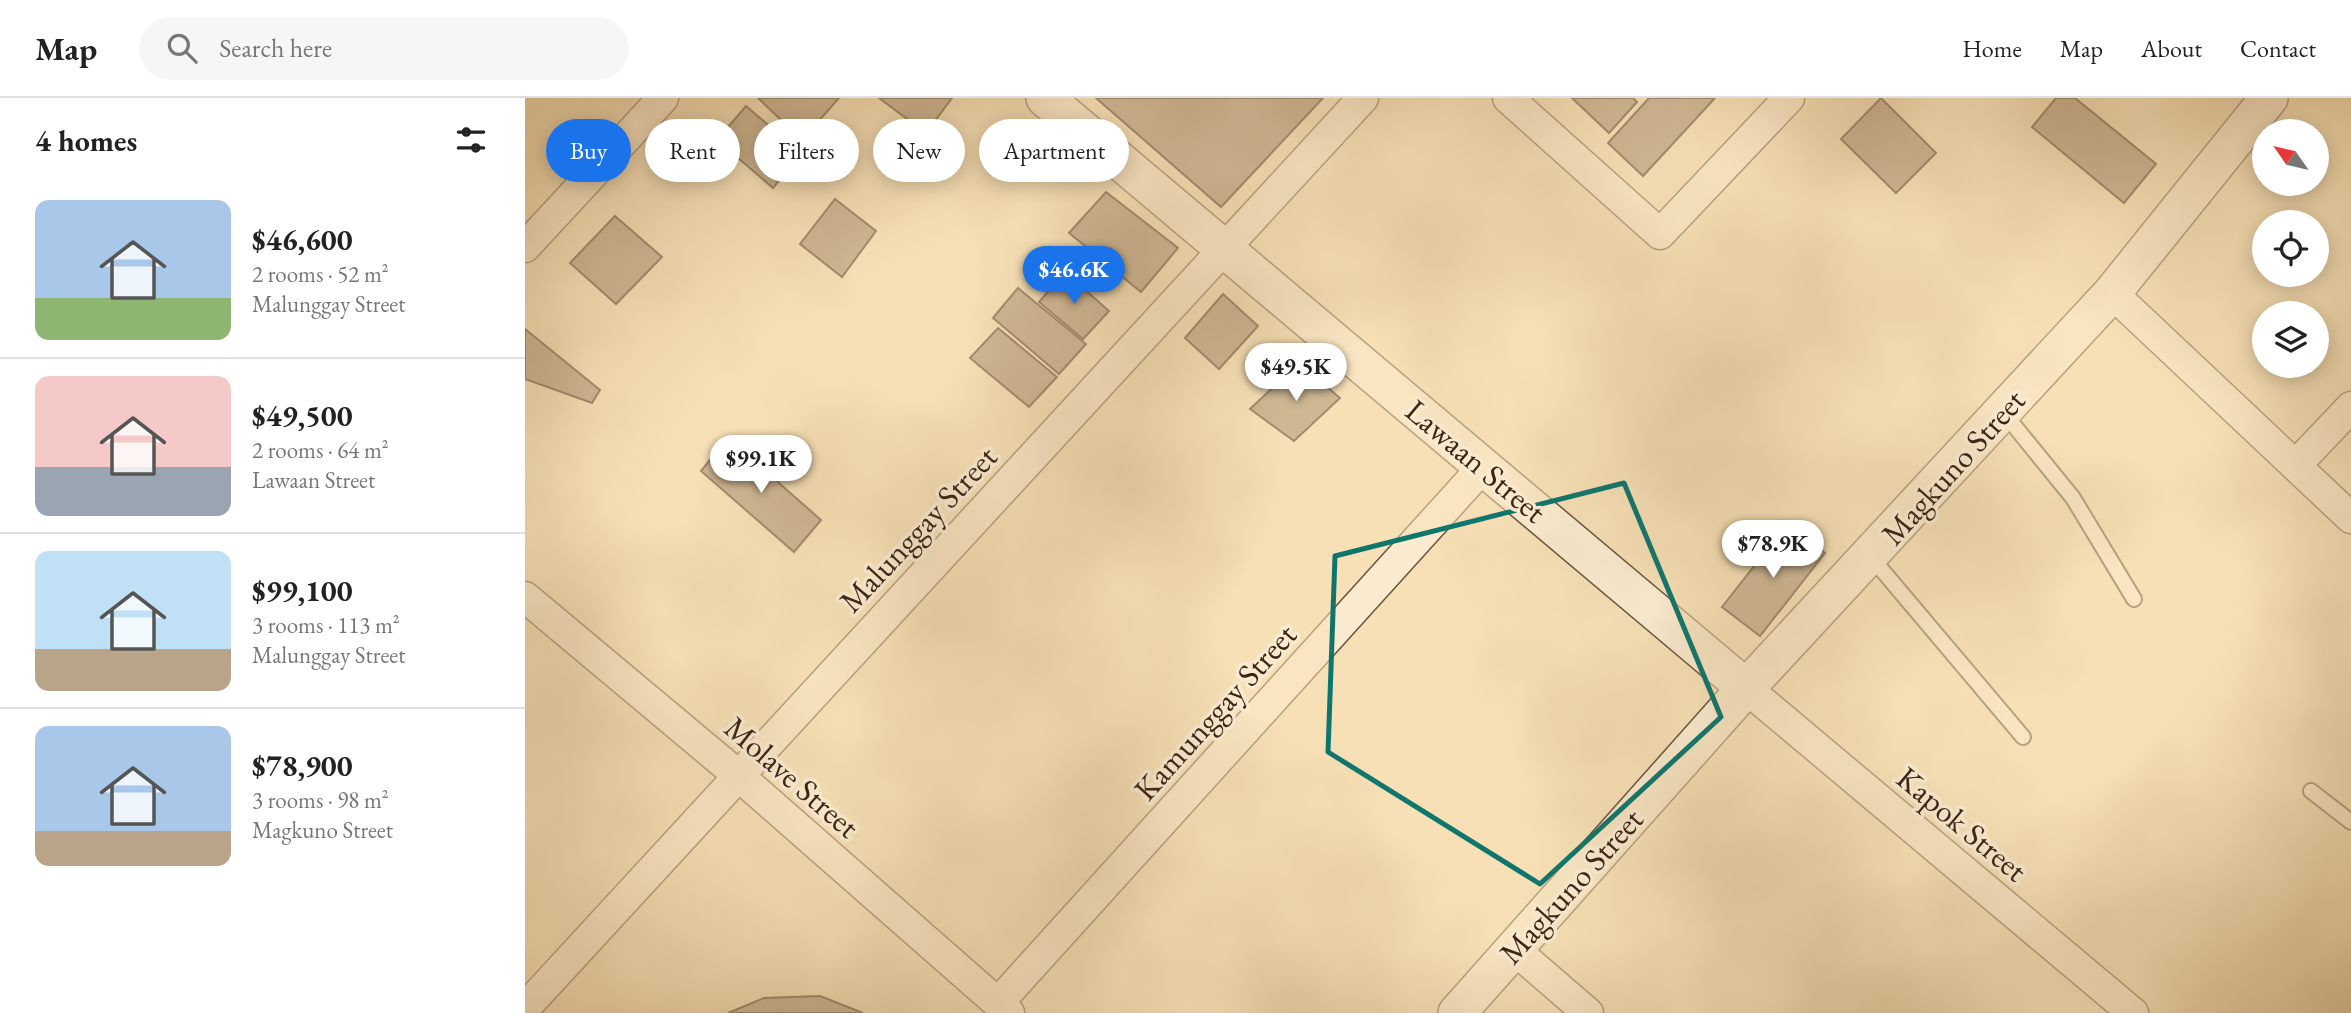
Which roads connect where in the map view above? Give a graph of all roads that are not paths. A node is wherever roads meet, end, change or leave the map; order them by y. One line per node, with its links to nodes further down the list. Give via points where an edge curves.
1 (663, 98): 7 (street)
2 (1045, 98): 8 (street, Lawaan Street)
3 (1363, 98): 8 (street, Malunggay Street)
4 (1508, 98): 5 (street, via 1660,234)
5 (1789, 98)
6 (2269, 98): 9 (street, Magkuno Street)
7 (525, 247)
8 (1224, 249): 13 (street, Lawaan Street); 20 (street, Malunggay Street)
9 (2112, 293): 11 (street, Magkuno Street); 12 (street)
10 (2351, 407): 12 (street)
11 (2003, 412): 15 (street, Magkuno Street); 17 (lane, via 2073,498)
12 (2296, 465): 14 (street)
13 (1483, 467): 18 (street, Lawaan Street); 25 (street, Kamunggay Street)
14 (2351, 518)
15 (1871, 557): 18 (street, Magkuno Street); 19 (lane)
16 (525, 597): 20 (street, Molave Street)
17 (2134, 599)
18 (1747, 688): 23 (street, Magkuno Street); 28 (street, Kapok Street)
19 (2022, 737)
20 (739, 776): 24 (street, Malunggay Street); 25 (street, Molave Street)
21 (2311, 791): 22 (lane)
22 (2350, 820)
23 (1515, 950): 26 (street, Magkuno Street); 27 (street)
24 (525, 1008)
25 (1003, 1008)
26 (1457, 1013)
27 (1588, 1013)
28 (2133, 1013)

